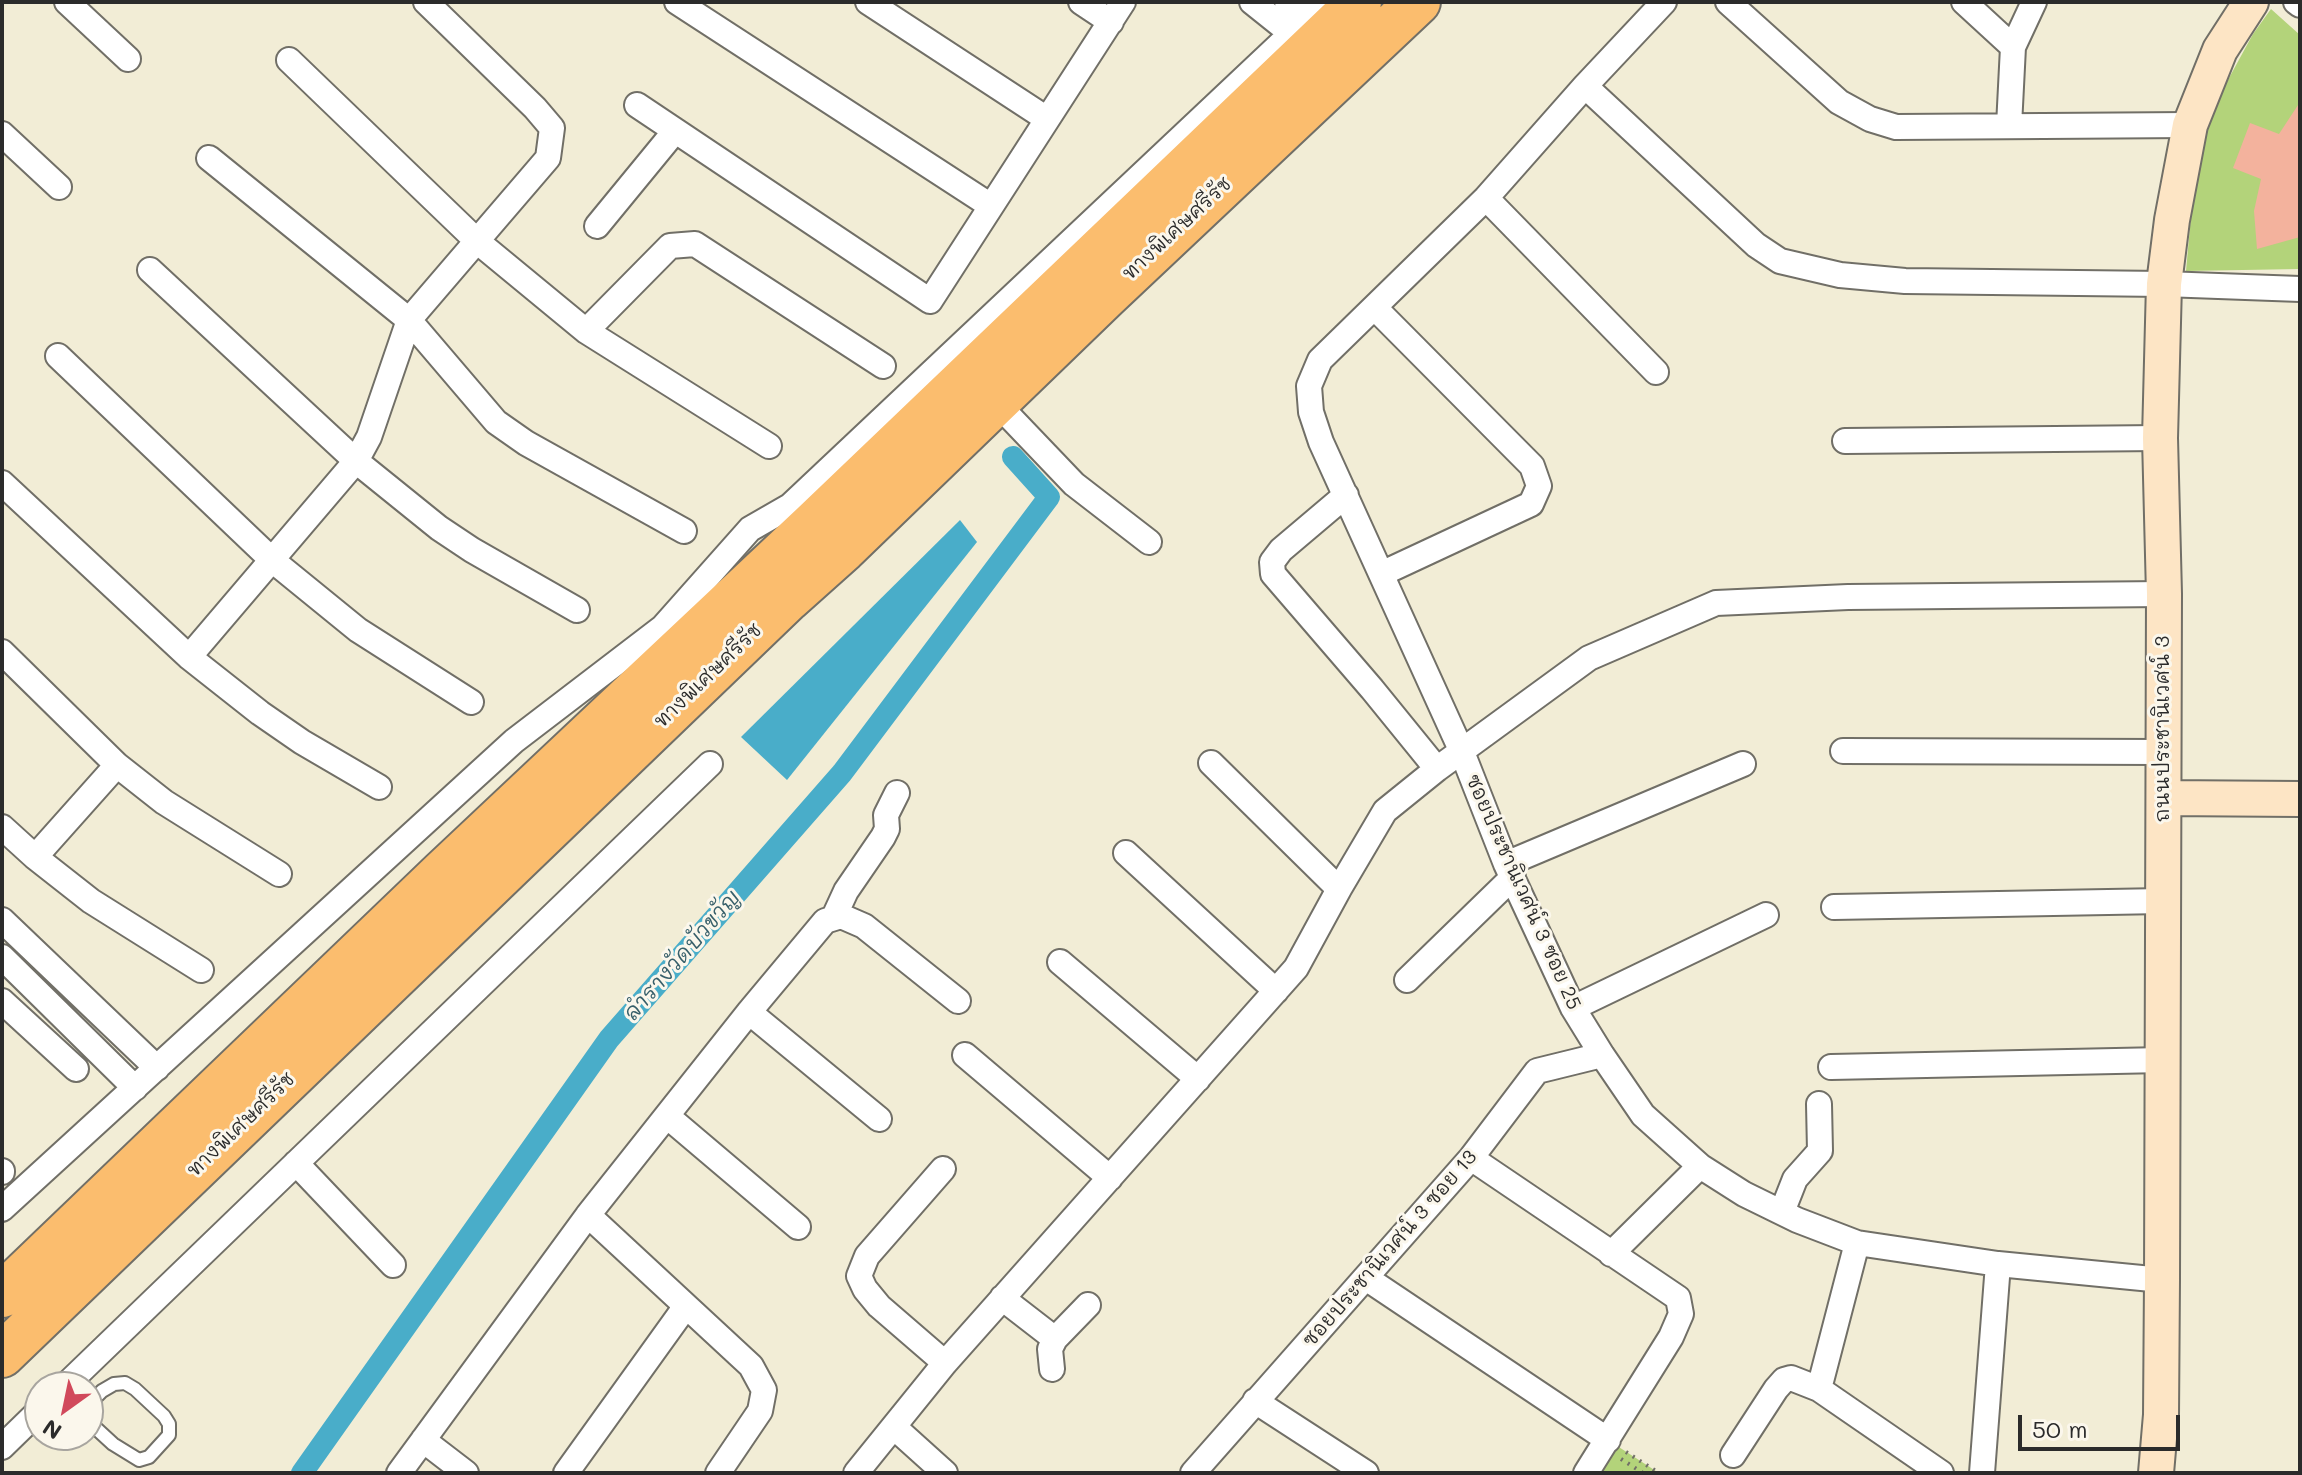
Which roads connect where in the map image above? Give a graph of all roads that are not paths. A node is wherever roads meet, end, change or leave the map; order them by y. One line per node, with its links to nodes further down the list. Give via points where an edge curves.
1 (67, 2): 18 (street)
2 (426, 2): 32 (street, via 552,128 548,158)
3 (677, 2): 30 (street)
4 (868, 2): 22 (street)
5 (1081, 2): 15 (street)
6 (1252, 2): 16 (street)
7 (1287, 2): 16 (street)
8 (1359, 2): 116 (highway, ทางพิเศษศรีรัช)
9 (1418, 2): 121 (highway, ทางพิเศษศรีรัช)
10 (1664, 2): 20 (street)
11 (1728, 2): 24 (street, via 1839,102 1870,119 1896,127)
12 (1964, 2): 17 (street)
13 (2034, 2): 17 (street)
14 (2251, 2): 23 (street, ถนนประชานิเวศน์ 3, via 2220,50)
15 (1117, 12): 22 (street)
16 (1309, 18): 94 (street, via 790,506 750,529 663,627 514,741)
17 (2013, 47): 24 (street)
18 (128, 59)
19 (289, 60): 32 (street)
20 (1585, 86): 29 (street); 34 (street, via 1756,245 1780,261 1840,275 1905,281)
21 (637, 105): 25 (street)
22 (1047, 119): 30 (street)
23 (2190, 125): 24 (street); 34 (street, ถนนประชานิเวศน์ 3)
24 (2009, 126)
25 (675, 131): 30 (street, via 930,301); 31 (street)
26 (2, 134): 28 (street)
27 (209, 158): 37 (street)
28 (59, 187)
29 (1486, 198): 36 (street); 41 (street)
30 (991, 206)
31 (597, 226)
32 (478, 242): 37 (street); 38 (street)
33 (150, 270): 46 (street)
34 (2164, 284): 35 (street); 43 (street, ถนนประชานิเวศน์ 3)
35 (2300, 289)
36 (1375, 308): 48 (street, ซอยประชานิเวศน์ 3 ซอย 25, via 1320,360 1309,386 1321,442); 52 (street, via 1532,466 1539,486 1531,504)
37 (409, 320): 46 (street); 49 (street, via 496,422)
38 (586, 331): 40 (street, via 670,246 695,244); 45 (street)
39 (58, 356): 51 (street)
40 (883, 366)
41 (1656, 372)
42 (1009, 416): 50 (street, via 1074,484)
43 (2160, 438): 44 (street); 53 (street, ถนนประชานิเวศน์ 3)
44 (1845, 441)
45 (769, 446)
46 (356, 461): 51 (street); 54 (street, via 439,528)
47 (2, 483): 56 (street)
48 (1346, 495): 52 (street, ซอยประชานิเวศน์ 3 ซอย 25); 65 (street, via 1281,550 1272,562 1273,574)
49 (684, 531)
50 (1149, 542)
51 (272, 560): 56 (street); 57 (street, via 358,630)
52 (1381, 574): 59 (street, ซอยประชานิเวศน์ 3 ซอย 25)
53 (2164, 594): 59 (street, via 1716,603 1589,658); 60 (street, ถนนประชานิเวศน์ 3)
54 (577, 610)
55 (2, 652): 64 (street)
56 (189, 657): 66 (street, via 302,742)
57 (471, 702)
58 (1843, 751): 60 (street)
59 (1462, 752): 65 (street); 73 (street, ซอยประชานิเวศน์ 3 ซอย 25)
60 (2162, 752): 68 (street, ถนนประชานิเวศน์ 3)
61 (1211, 763): 75 (street)
62 (710, 764): 102 (street)
63 (1743, 764): 73 (street)
64 (117, 765): 72 (street); 74 (street, via 164,802)
65 (1437, 769): 75 (street, via 1385,811)
66 (379, 787)
67 (897, 793): 79 (street, via 887,811 883,837)
68 (2164, 798): 69 (street); 76 (street, ถนนประชานิเวศน์ 3)
69 (2300, 799)
70 (2, 827): 72 (street)
71 (1126, 853): 85 (street)
72 (35, 857): 83 (street, via 91,901)
73 (1510, 870): 84 (street); 88 (street, ซอยประชานิเวศน์ 3 ซอย 25)
74 (279, 874)
75 (1339, 889): 85 (street, via 1307,951)
76 (2163, 901): 77 (street); 92 (street, ถนนประชานิเวศน์ 3)
77 (1834, 907)
78 (1766, 915): 88 (street)
79 (834, 917): 87 (street, via 864,926); 89 (street, via 825,921)
80 (2, 920): 94 (street)
81 (2, 957): 97 (street)
82 (1060, 962): 96 (street)
83 (201, 970)
84 (1407, 980)
85 (1276, 991): 96 (street)
86 (2, 1001): 95 (street)
87 (958, 1001)
88 (1573, 1008): 91 (street, ซอยประชานิเวศน์ 3 ซอย 25)
89 (749, 1012): 99 (street); 100 (street)
90 (965, 1055): 105 (street)
91 (1602, 1055): 101 (street, ซอยประชานิเวศน์ 3 ซอย 13, via 1537,1071); 103 (street, ซอยประชานิเวศน์ 3 ซอย 25, via 1643,1115)
92 (2163, 1060): 93 (street); 115 (street, ถนนประชานิเวศน์ 3)
93 (1831, 1067)
94 (157, 1068): 97 (street)
95 (76, 1069)
96 (1198, 1079): 105 (street)
97 (135, 1088): 106 (street)
98 (1819, 1104): 107 (street, via 1820,1151 1797,1176)
99 (667, 1116): 108 (street); 109 (street)
100 (879, 1119)
101 (1471, 1158): 111 (street); 114 (street, ซอยประชานิเวศน์ 3 ซอย 13)
102 (296, 1163): 113 (street); 124 (street)
103 (1700, 1166): 107 (street, ซอยประชานิเวศน์ 3 ซอย 25); 111 (street)
104 (943, 1169): 122 (street, via 867,1256 859,1276 879,1306)
105 (1110, 1178): 117 (street)
106 (2, 1209)
107 (1782, 1212): 110 (street, ซอยประชานิเวศน์ 3 ซอย 25)
108 (588, 1215): 119 (street); 131 (street)
109 (798, 1227)
110 (1857, 1243): 112 (street, ซอยประชานิเวศน์ 3 ซอย 25); 125 (street)
111 (1611, 1254): 132 (street, via 1678,1298 1681,1314)
112 (1998, 1264): 115 (street, ซอยประชานิเวศน์ 3 ซอย 25); 145 (street)
113 (393, 1265)
114 (1366, 1278): 127 (street, ซอยประชานิเวศน์ 3 ซอย 13); 132 (street)
115 (2162, 1280): 146 (street, ถนนประชานิเวศน์ 3)
116 (2, 1295)
117 (1002, 1298): 120 (street); 122 (street)
118 (1088, 1305): 120 (street)
119 (686, 1306): 137 (street); 138 (street, via 751,1366 764,1390 760,1411)
120 (1055, 1339): 123 (street)
121 (2, 1355)
122 (945, 1363): 129 (street)
123 (1052, 1369)
124 (81, 1371)
125 (1819, 1389): 134 (street, via 1784,1380); 144 (street)
126 (104, 1390): 130 (lane, via 125,1383 169,1424 169,1435 149,1457 139,1460)
127 (1255, 1401): 141 (street, ซอยประชานิเวศน์ 3 ซอย 13); 142 (street)
128 (24, 1426): 133 (street)
129 (894, 1427): 139 (street); 140 (street)
130 (104, 1436)
131 (423, 1440): 135 (street); 136 (street)
132 (1608, 1440): 143 (street)
133 (2, 1447)
134 (1733, 1455)
135 (399, 1473)
136 (466, 1473)
137 (566, 1473)
138 (718, 1473)
139 (856, 1473)
140 (945, 1473)
141 (1193, 1473)
142 (1366, 1473)
143 (1586, 1473)
144 (1941, 1473)
145 (1982, 1473)
146 (2156, 1473)

